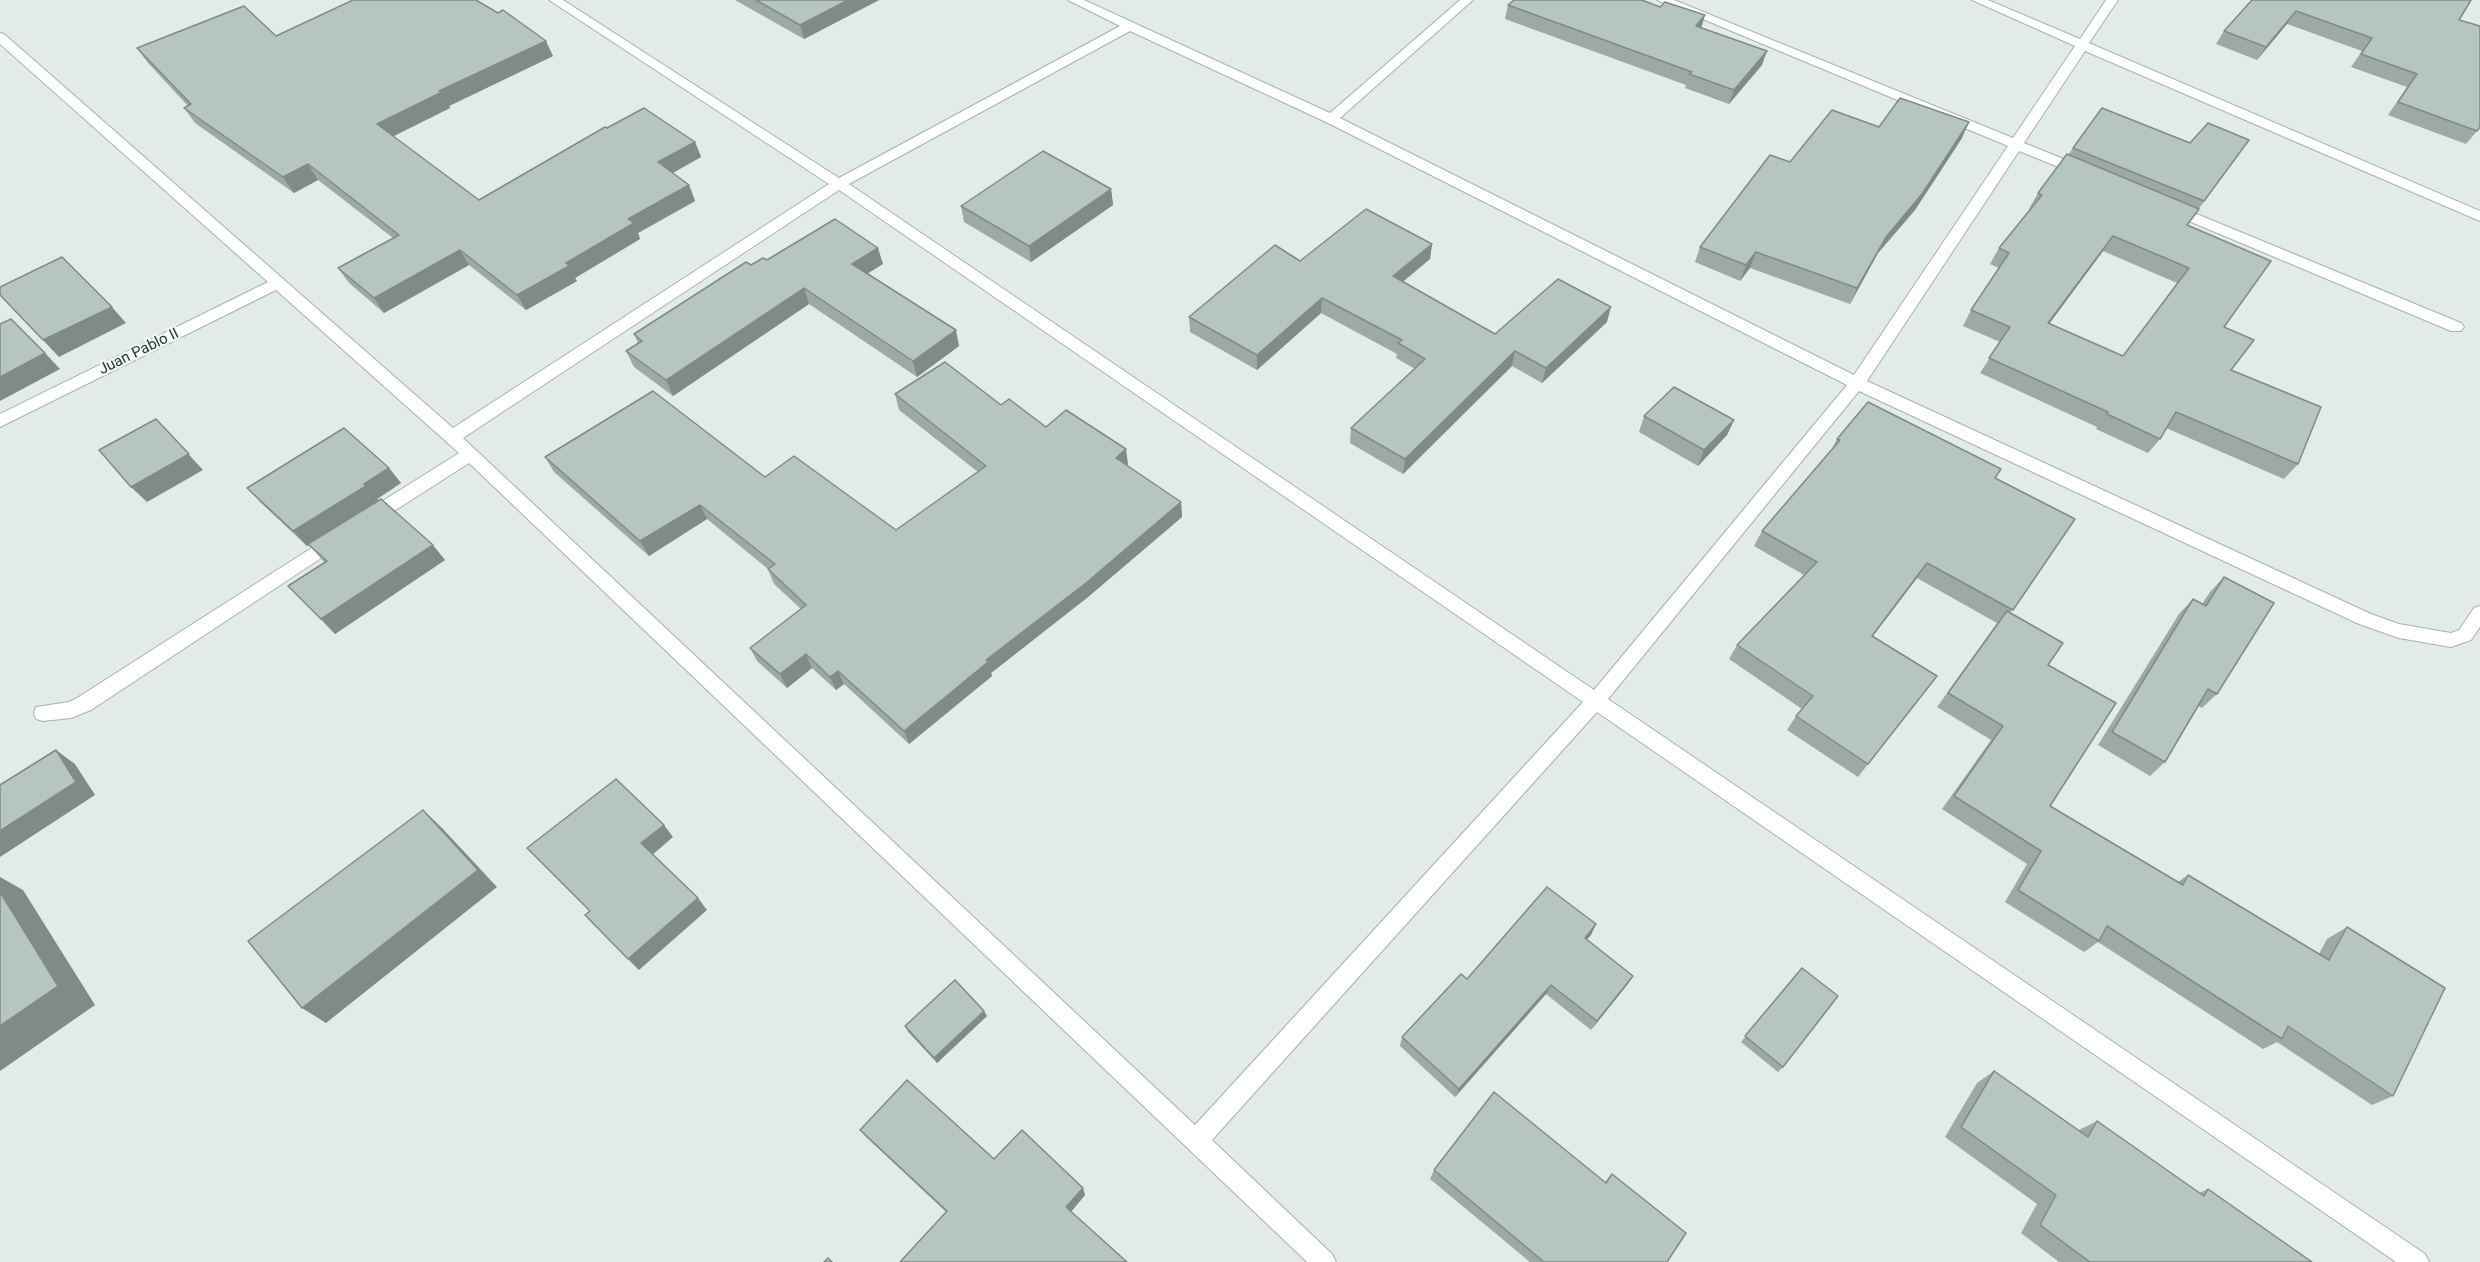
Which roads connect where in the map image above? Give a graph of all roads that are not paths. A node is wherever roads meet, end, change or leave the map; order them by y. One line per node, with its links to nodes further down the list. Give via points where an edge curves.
1 (555, 0): 13 (street)
2 (1074, 0): 7 (street)
3 (1467, 0): 10 (street)
4 (1663, 0): 11 (street)
5 (1978, 0): 9 (street)
6 (2112, 0): 9 (street)
7 (1130, 26): 10 (street); 13 (street)
8 (0, 37): 16 (street)
9 (2082, 45): 11 (street); 15 (street)
10 (1331, 119): 18 (street)
11 (2016, 144): 12 (street); 18 (street)
12 (2093, 176)
13 (839, 184): 20 (street); 23 (street)
14 (2159, 204): 17 (street)
15 (2480, 216)
16 (278, 283): 19 (street, Juan Pablo II); 20 (street)
17 (2456, 327)
18 (1857, 383): 22 (street, via 2365,619 2399,631 2451,640 2465,634); 23 (street)
19 (0, 421)
20 (452, 437): 21 (street)
21 (471, 454): 24 (street, via 84,704 71,710); 25 (street)
22 (2480, 613)
23 (1596, 701): 25 (street); 27 (street)
24 (43, 713)
25 (1196, 1141): 26 (street)
26 (1324, 1262)
27 (2417, 1262)

